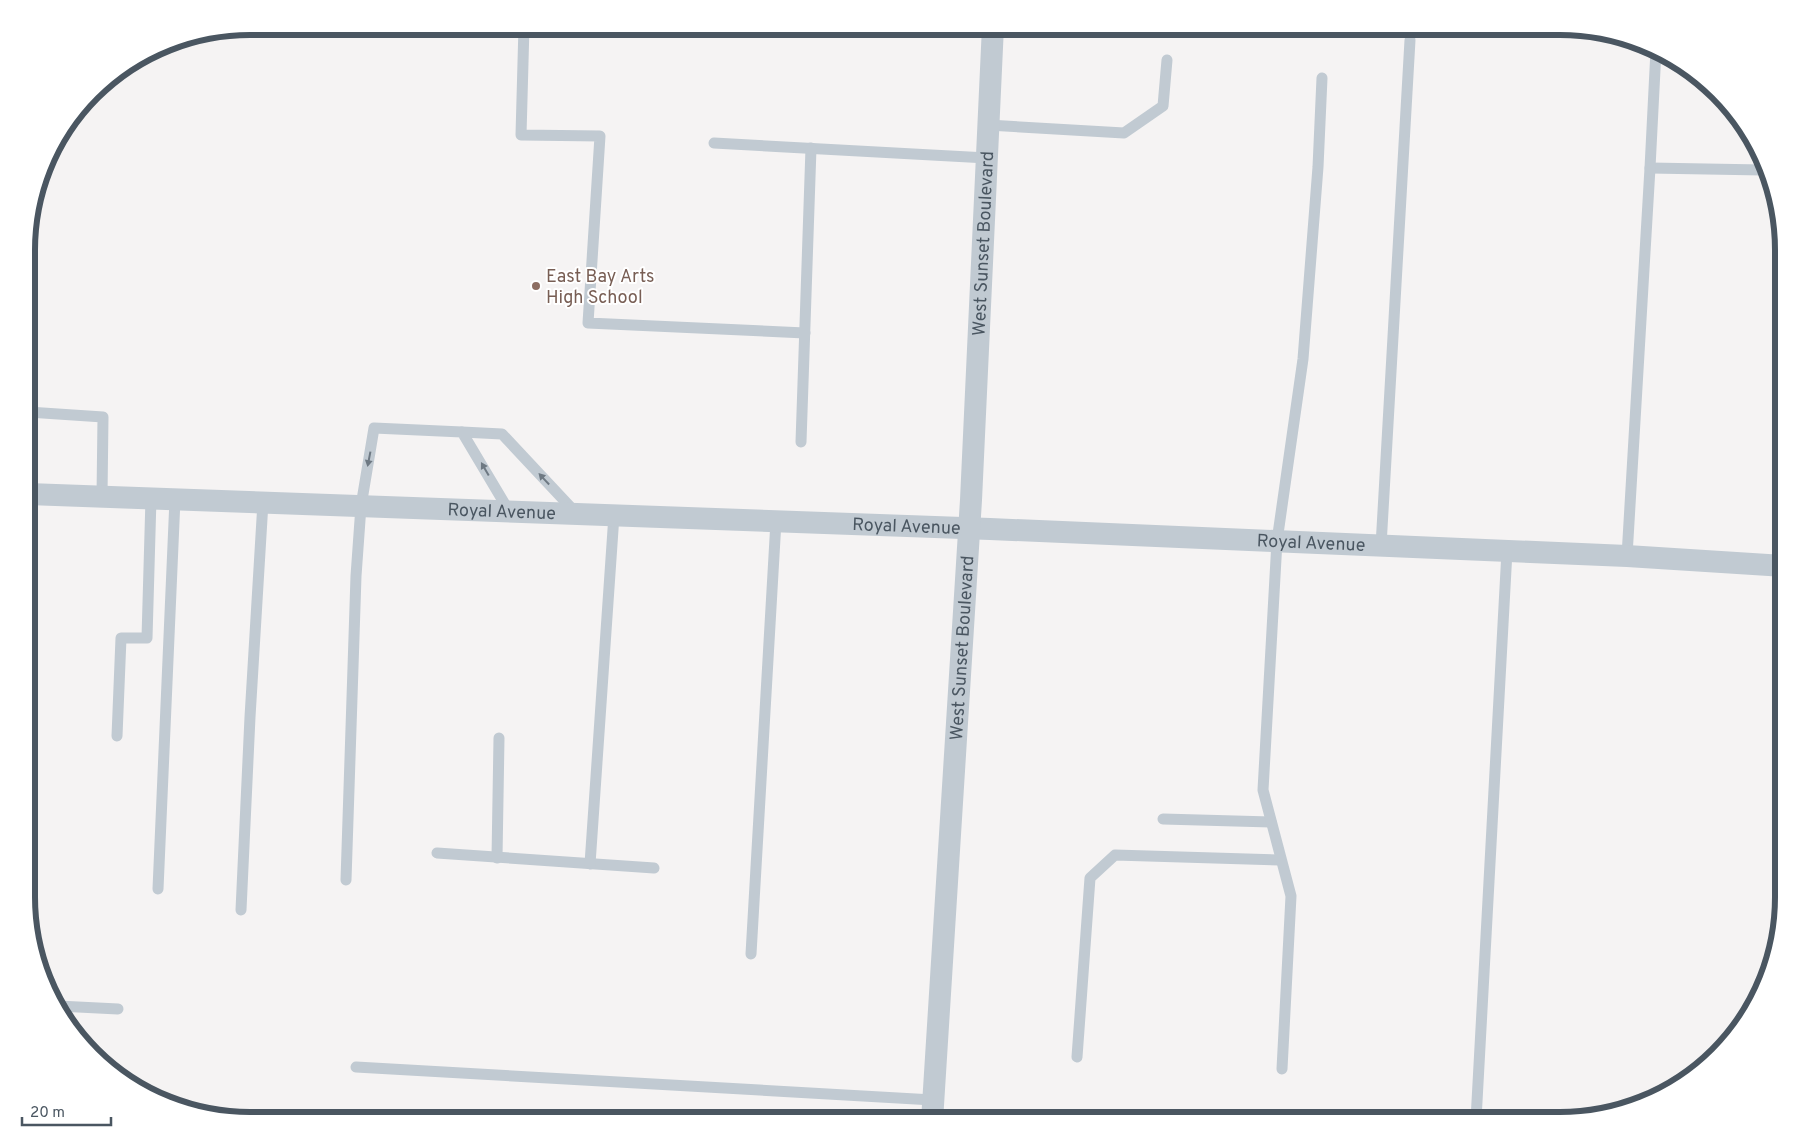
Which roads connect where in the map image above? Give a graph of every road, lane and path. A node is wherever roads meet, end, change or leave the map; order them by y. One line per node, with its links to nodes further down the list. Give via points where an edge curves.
1 (524, 35): 13 (lane, via 521,135 600,136 588,323)
2 (993, 35): 7 (street, West Sunset Boulevard)
3 (1410, 40): 29 (lane)
4 (1656, 57): 11 (lane)
5 (1167, 60): 7 (lane, via 1163,106 1124,132)
6 (1322, 78): 28 (lane, via 1303,359)
7 (988, 125): 10 (street, West Sunset Boulevard)
8 (714, 143): 9 (lane)
9 (811, 148): 10 (lane); 13 (lane)
10 (987, 158): 27 (street, West Sunset Boulevard)
11 (1650, 168): 12 (lane); 31 (lane)
12 (1760, 170)
13 (805, 333): 16 (lane)
14 (35, 412): 18 (lane, via 103,417)
15 (462, 432): 22 (lane, one-way to 22, via 374,428); 23 (lane, one-way to 15); 24 (lane, one-way to 15, via 502,434)
16 (801, 442)
17 (35, 494): 18 (street, Royal Avenue)
18 (102, 496): 19 (street, Royal Avenue)
19 (151, 498): 20 (street, Royal Avenue); 33 (lane, via 147,638 121,638)
20 (175, 499): 21 (street, Royal Avenue); 43 (lane)
21 (263, 502): 22 (street, Royal Avenue); 44 (lane)
22 (361, 506): 23 (street, Royal Avenue); 42 (lane)
23 (509, 511): 24 (street, Royal Avenue)
24 (577, 514): 25 (street, Royal Avenue)
25 (614, 515): 26 (street, Royal Avenue); 40 (lane)
26 (776, 521): 27 (street, Royal Avenue); 45 (lane)
27 (970, 528): 28 (street, Royal Avenue); 51 (street, West Sunset Boulevard)
28 (1277, 541): 29 (street, Royal Avenue); 36 (lane, via 1262,790)
29 (1381, 546): 30 (street, Royal Avenue)
30 (1507, 551): 31 (street, Royal Avenue); 52 (lane)
31 (1627, 556): 32 (street, Royal Avenue)
32 (1775, 565)
33 (117, 736)
34 (499, 738): 38 (lane)
35 (1163, 819): 36 (lane)
36 (1271, 822): 39 (lane)
37 (437, 853): 38 (lane)
38 (497, 858): 40 (lane)
39 (1280, 860): 48 (lane, via 1115,855 1090,878); 50 (lane, via 1291,896)
40 (590, 864): 41 (lane)
41 (654, 868)
42 (346, 880)
43 (158, 889)
44 (241, 910)
45 (752, 954)
46 (65, 1006): 47 (lane)
47 (118, 1009)
48 (1077, 1057)
49 (356, 1067): 51 (lane)
50 (1282, 1069)
51 (933, 1110)
52 (1476, 1112)

